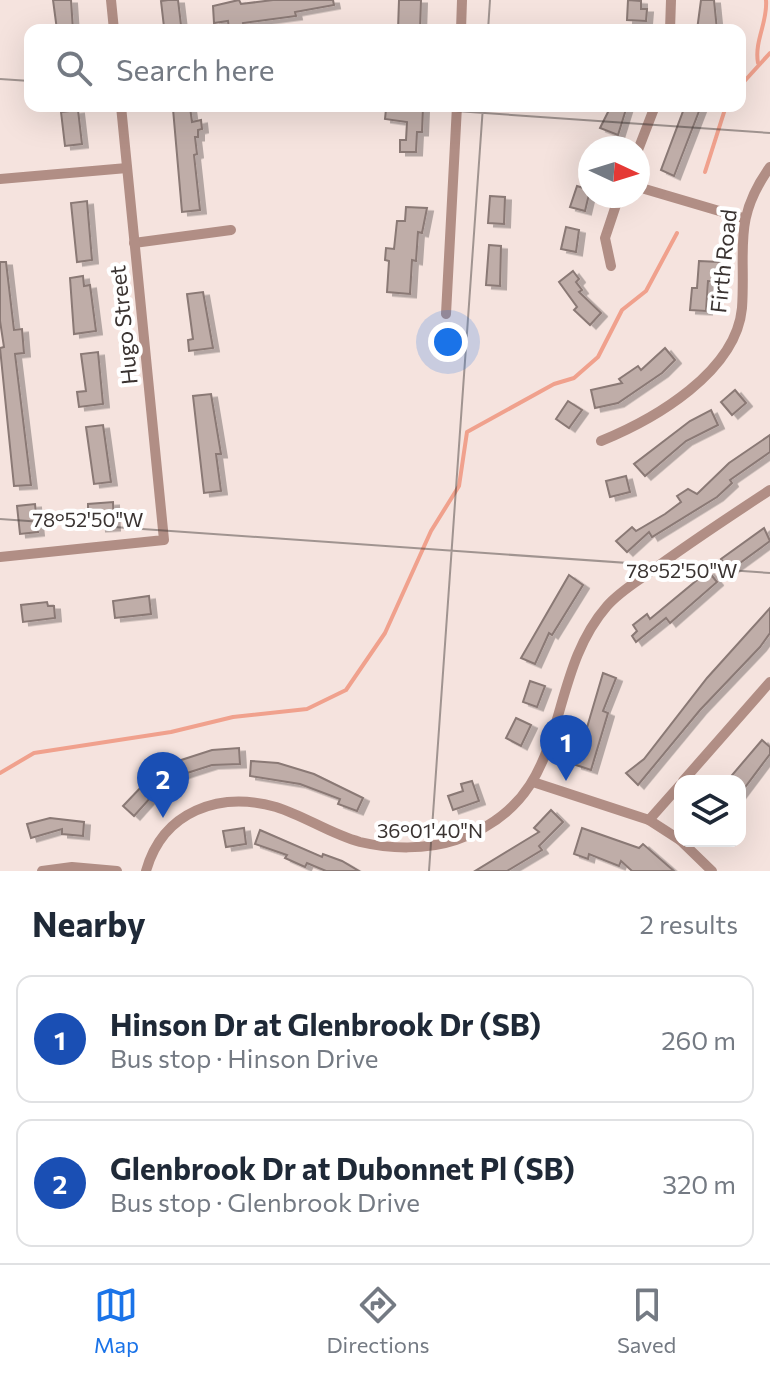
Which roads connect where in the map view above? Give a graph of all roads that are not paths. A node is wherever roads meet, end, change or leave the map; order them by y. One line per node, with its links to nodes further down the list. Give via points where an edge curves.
1 (111, 0): 4 (street)
2 (462, 0): 5 (street)
3 (671, 0): 6 (street)
4 (113, 24)
5 (461, 24)
6 (670, 24)
7 (122, 112): 12 (street, Hugo Street)
8 (457, 112): 20 (street)
9 (653, 112): 10 (street)
10 (643, 136)
11 (770, 167): 16 (street, Firth Road)
12 (127, 168): 13 (street); 18 (street, Hugo Street)
13 (0, 179)
14 (650, 191): 16 (street)
15 (615, 208): 19 (street, via 605,238)
16 (743, 218): 21 (street, Firth Road, via 741,311 720,361 702,381 626,431)
17 (231, 230): 18 (street)
18 (134, 243): 23 (street, Hugo Street, via 164,540)
19 (611, 266)
20 (446, 314)
21 (601, 441)
22 (770, 490): 26 (street, via 606,606 581,649 552,742)
23 (0, 557)
24 (770, 682): 25 (street)
25 (689, 775)
26 (533, 782): 28 (street); 33 (street, via 510,810 476,831 445,842 402,847 349,839 277,808 215,803 187,813 173,826 153,851)
27 (674, 792): 28 (street)
28 (649, 820): 29 (street)
29 (674, 836)
30 (687, 847): 34 (street)
31 (42, 871): 32 (street)
32 (117, 871)
33 (146, 871)
34 (712, 871)

